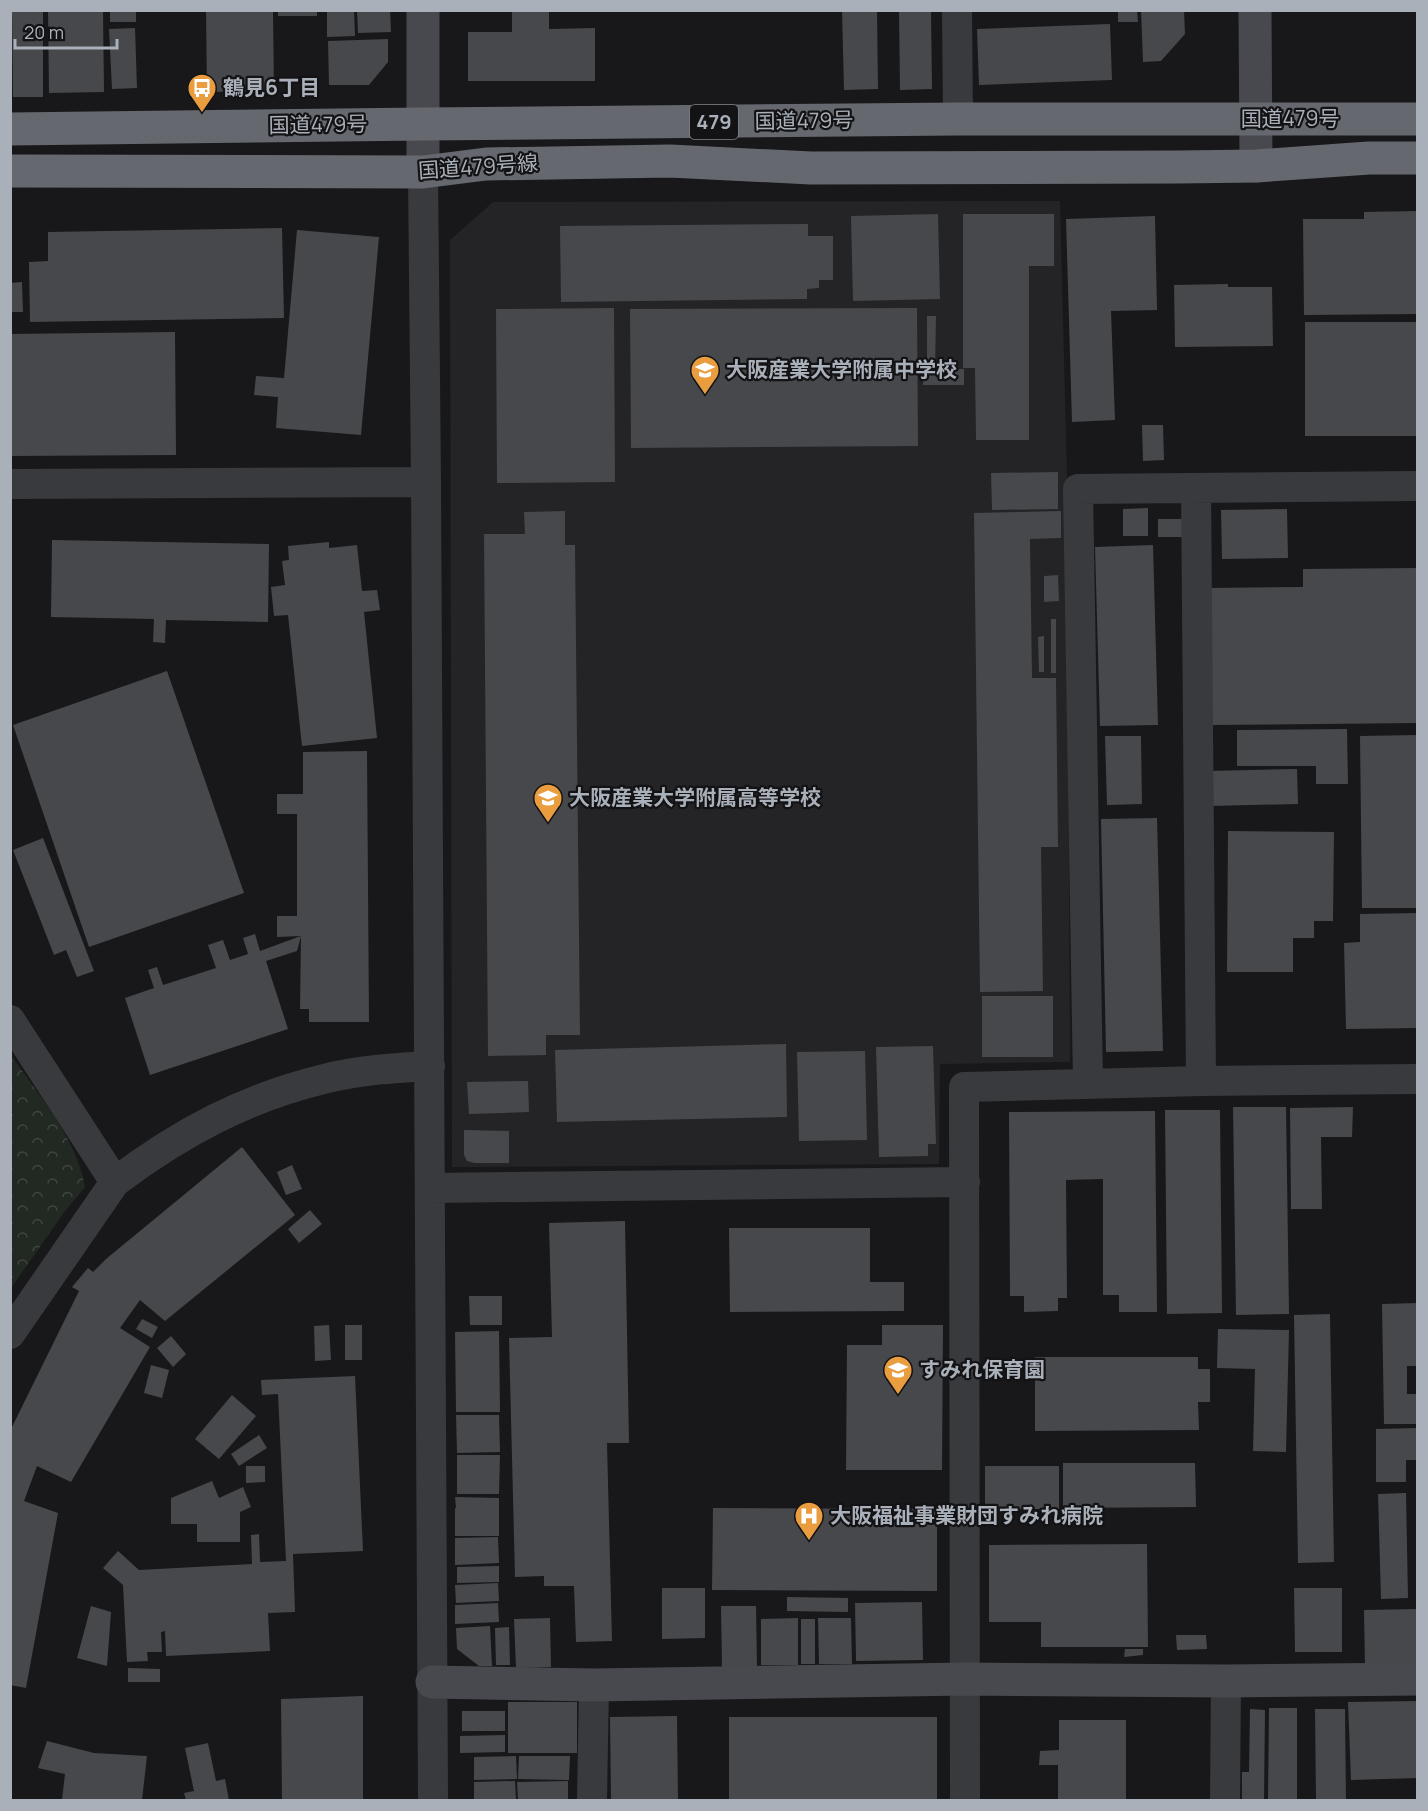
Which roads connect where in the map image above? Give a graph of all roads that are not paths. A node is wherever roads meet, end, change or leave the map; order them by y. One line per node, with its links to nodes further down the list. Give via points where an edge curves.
1 (423, 10): 7 (street)
2 (957, 10): 4 (street)
3 (1255, 10): 5 (street)
4 (958, 119): 5 (highway, 国道479号 / 479); 7 (highway, 国道479号 / 479)
5 (1256, 119): 6 (highway, 国道479号 / 479); 10 (street)
6 (1418, 119)
7 (424, 124): 8 (highway, 国道479号 / 479); 13 (street)
8 (10, 129)
9 (1418, 158): 10 (highway, 国道479号 / 479)
10 (1256, 166): 11 (highway, 国道479号 / 479)
11 (946, 168): 13 (highway, 国道479号線 / 479, via 811,168 669,161 486,164)
12 (10, 171): 13 (highway, 国道479号線 / 479)
13 (423, 172): 14 (street)
14 (426, 482): 15 (street); 19 (street)
15 (10, 484)
16 (1418, 486): 17 (street)
17 (1196, 488): 21 (street); 22 (street, via 1077,489)
18 (10, 1020): 23 (street)
19 (430, 1066): 23 (street, via 386,1068 327,1078 255,1100 194,1128); 25 (street)
20 (1418, 1079): 21 (street)
21 (1201, 1081): 22 (street)
22 (1088, 1083): 24 (street, via 964,1087)
23 (115, 1182): 26 (street)
24 (965, 1182): 25 (street); 27 (street)
25 (430, 1188): 29 (street)
26 (10, 1334)
27 (966, 1679): 30 (street); 31 (street); 34 (street)
28 (1418, 1679): 30 (street)
29 (432, 1682): 31 (street); 32 (street)
30 (1226, 1682): 35 (street)
31 (594, 1685): 33 (street)
32 (434, 1800)
33 (592, 1800)
34 (965, 1800)
35 (1225, 1800)

